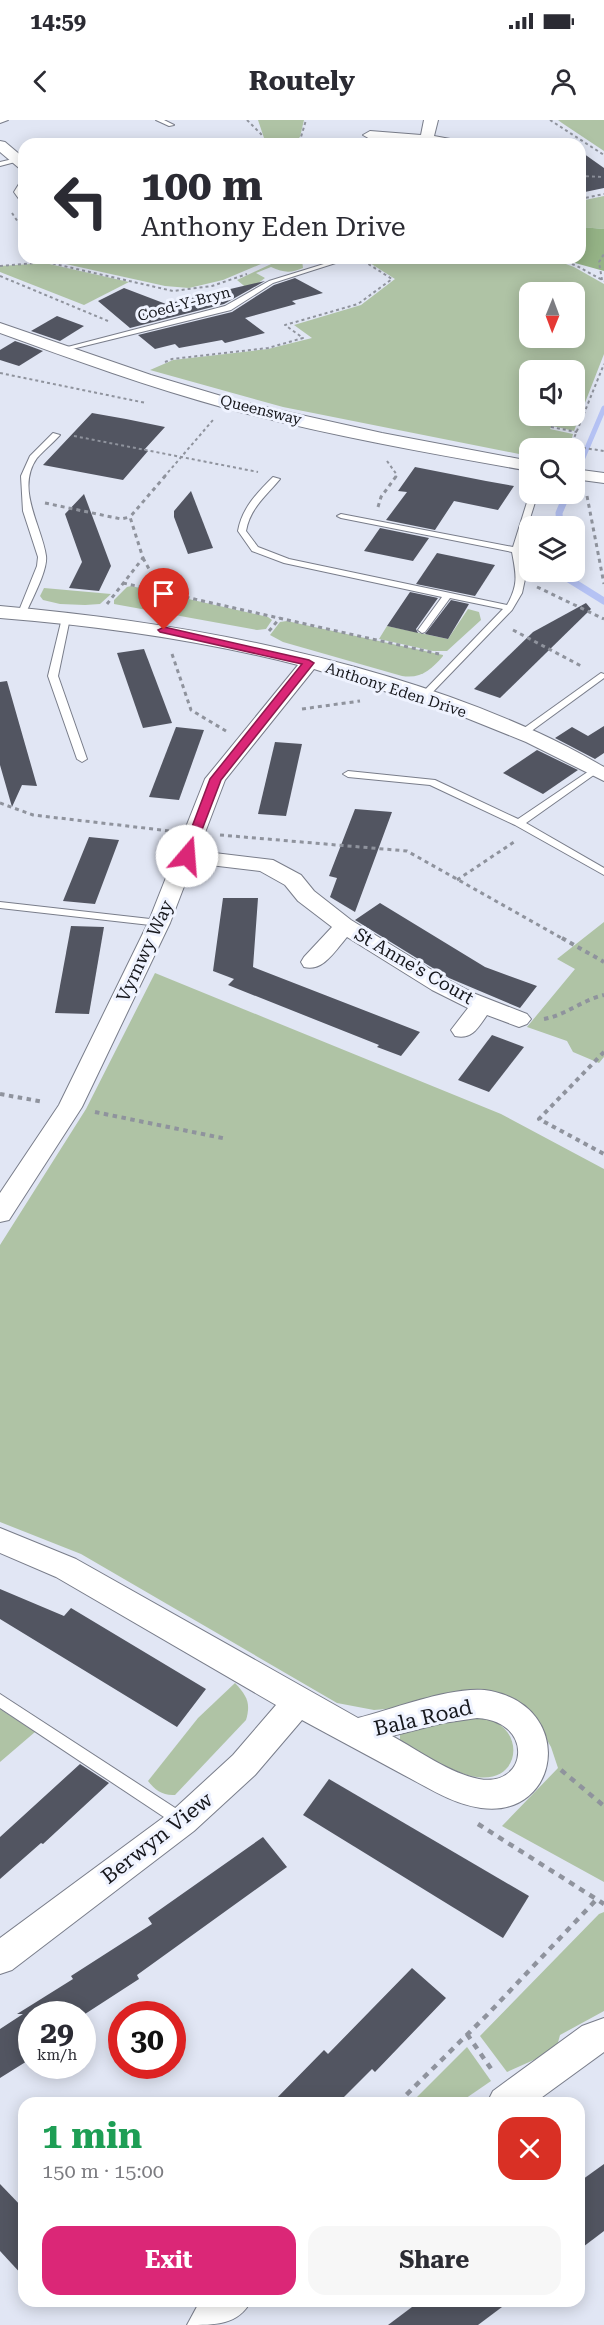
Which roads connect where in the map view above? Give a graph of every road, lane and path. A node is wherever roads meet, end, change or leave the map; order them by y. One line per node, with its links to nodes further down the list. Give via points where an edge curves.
1 (5, 120): 7 (lane)
2 (159, 120): 8 (lane)
3 (248, 120): 10 (path)
4 (306, 120): 11 (path)
5 (431, 120): 13 (street)
6 (550, 120): 14 (path)
7 (0, 121)
8 (171, 125)
9 (370, 135): 12 (street)
10 (262, 138)
11 (300, 138)
12 (413, 138)
13 (427, 138)
14 (578, 138)
15 (586, 143): 17 (path)
16 (0, 145): 18 (street)
17 (604, 155)
18 (18, 160)
19 (18, 163): 20 (lane)
20 (0, 164)
21 (586, 176): 22 (path)
22 (604, 177)
23 (604, 194): 24 (path)
24 (586, 198)
25 (604, 254): 34 (path, via 599,262)
26 (23, 264): 31 (path)
27 (55, 264): 32 (path, via 173,291 212,286)
28 (329, 264): 36 (lane, Coed-Y-Bryn, via 271,282 228,308)
29 (368, 264): 39 (path, via 392,279 358,304 285,325 303,338 268,348 172,359)
30 (572, 264): 34 (path)
31 (0, 266)
32 (246, 274)
33 (0, 276): 36 (path)
34 (603, 281)
35 (0, 328): 37 (street, Queensway)
36 (133, 331): 37 (lane, Coed-Y-Bryn)
37 (60, 350): 39 (street, Queensway)
38 (604, 364): 42 (path)
39 (135, 375): 48 (street, Queensway, via 313,423)
40 (215, 417): 47 (path)
41 (551, 427): 42 (path)
42 (577, 432): 44 (path)
43 (56, 435): 47 (path); 53 (lane, via 28,468)
44 (575, 438)
45 (585, 448): 46 (path)
46 (604, 451)
47 (182, 456): 51 (path, via 245,468); 56 (path)
48 (519, 464)
49 (585, 475): 50 (street)
50 (604, 478)
51 (276, 479): 65 (lane, via 246,512 243,521 242,531 255,549 287,561)
52 (586, 489): 63 (path)
53 (27, 500): 56 (path, via 121,519); 68 (lane, via 42,557)
54 (530, 504): 57 (lane)
55 (341, 516): 57 (lane)
56 (130, 517): 58 (path)
57 (516, 550): 59 (lane)
58 (143, 558): 62 (path); 64 (path)
59 (519, 567)
60 (520, 582): 66 (lane)
61 (527, 582): 71 (path)
62 (123, 583): 64 (path); 70 (path)
63 (604, 584)
64 (162, 592): 75 (path)
65 (448, 595): 66 (lane); 74 (lane)
66 (509, 608): 72 (lane)
67 (0, 612): 68 (street, Anthony Eden Drive)
68 (22, 613): 69 (street, Anthony Eden Drive)
69 (66, 618): 70 (street, Anthony Eden Drive); 82 (lane, via 53,676)
70 (93, 620): 73 (street, Anthony Eden Drive)
71 (604, 620)
72 (496, 621): 75 (lane); 77 (path)
73 (164, 630): 76 (street, Anthony Eden Drive); 81 (path, via 191,710)
74 (422, 630)
75 (461, 658): 78 (lane)
76 (309, 663): 78 (street, Anthony Eden Drive); 79 (street, Vyrnwy Way)
77 (601, 676): 80 (lane)
78 (419, 694): 79 (path); 80 (street, Anthony Eden Drive)
79 (268, 713): 81 (street, Vyrnwy Way)
80 (523, 733): 83 (street, Anthony Eden Drive)
81 (245, 743): 88 (street, Vyrnwy Way, via 215,779)
82 (82, 759)
83 (599, 772): 86 (lane)
84 (348, 774): 86 (lane, via 432,782)
85 (0, 803): 88 (path, via 33,815)
86 (519, 822): 87 (lane)
87 (533, 831): 90 (lane); 91 (path)
88 (194, 833): 89 (street, Vyrnwy Way); 91 (path, via 407,851)
89 (187, 856): 93 (street, Vyrnwy Way); 94 (street, St Anne's Court, via 265,865 293,880 306,896)
90 (604, 872)
91 (457, 880): 96 (path)
92 (1, 908): 93 (lane)
93 (159, 923): 103 (street, Vyrnwy Way)
94 (345, 926): 95 (street, St Anne's Court); 98 (street, St Anne's Court, via 440,985)
95 (312, 962)
96 (604, 962)
97 (604, 995): 99 (path, via 548,1019)
98 (483, 1005): 99 (street, St Anne's Court); 100 (street, St Anne's Court)
99 (519, 1019)
100 (463, 1030)
101 (604, 1052): 105 (path, via 539,1119)
102 (0, 1094): 103 (path)
103 (70, 1107): 104 (path); 106 (street, Vyrnwy Way)
104 (227, 1140)
105 (604, 1154)
106 (0, 1213)
107 (0, 1540): 109 (street, Bala Road, via 66,1568)
108 (0, 1700): 114 (lane)
109 (298, 1702): 110 (street, Bala Road); 114 (street, Berwyn View, via 244,1765)
110 (356, 1733): 111 (street, Bala Road, via 450,1708 490,1705 507,1709 520,1719 529,1729); 112 (street, Bala Road)
111 (536, 1755): 112 (street, Bala Road, via 529,1774 514,1788 486,1794); 113 (path)
112 (459, 1788): 115 (path, via 447,1805)
113 (604, 1806)
114 (183, 1821): 117 (street, Berwyn View)
115 (596, 1900): 116 (path); 118 (path)
116 (604, 1904)
117 (0, 1958)
118 (467, 2034): 120 (path); 121 (path)
119 (604, 2035): 122 (street, via 594,2038)
120 (404, 2097)
121 (506, 2097)
122 (513, 2097)
123 (224, 2307): 124 (street)
124 (206, 2325)

